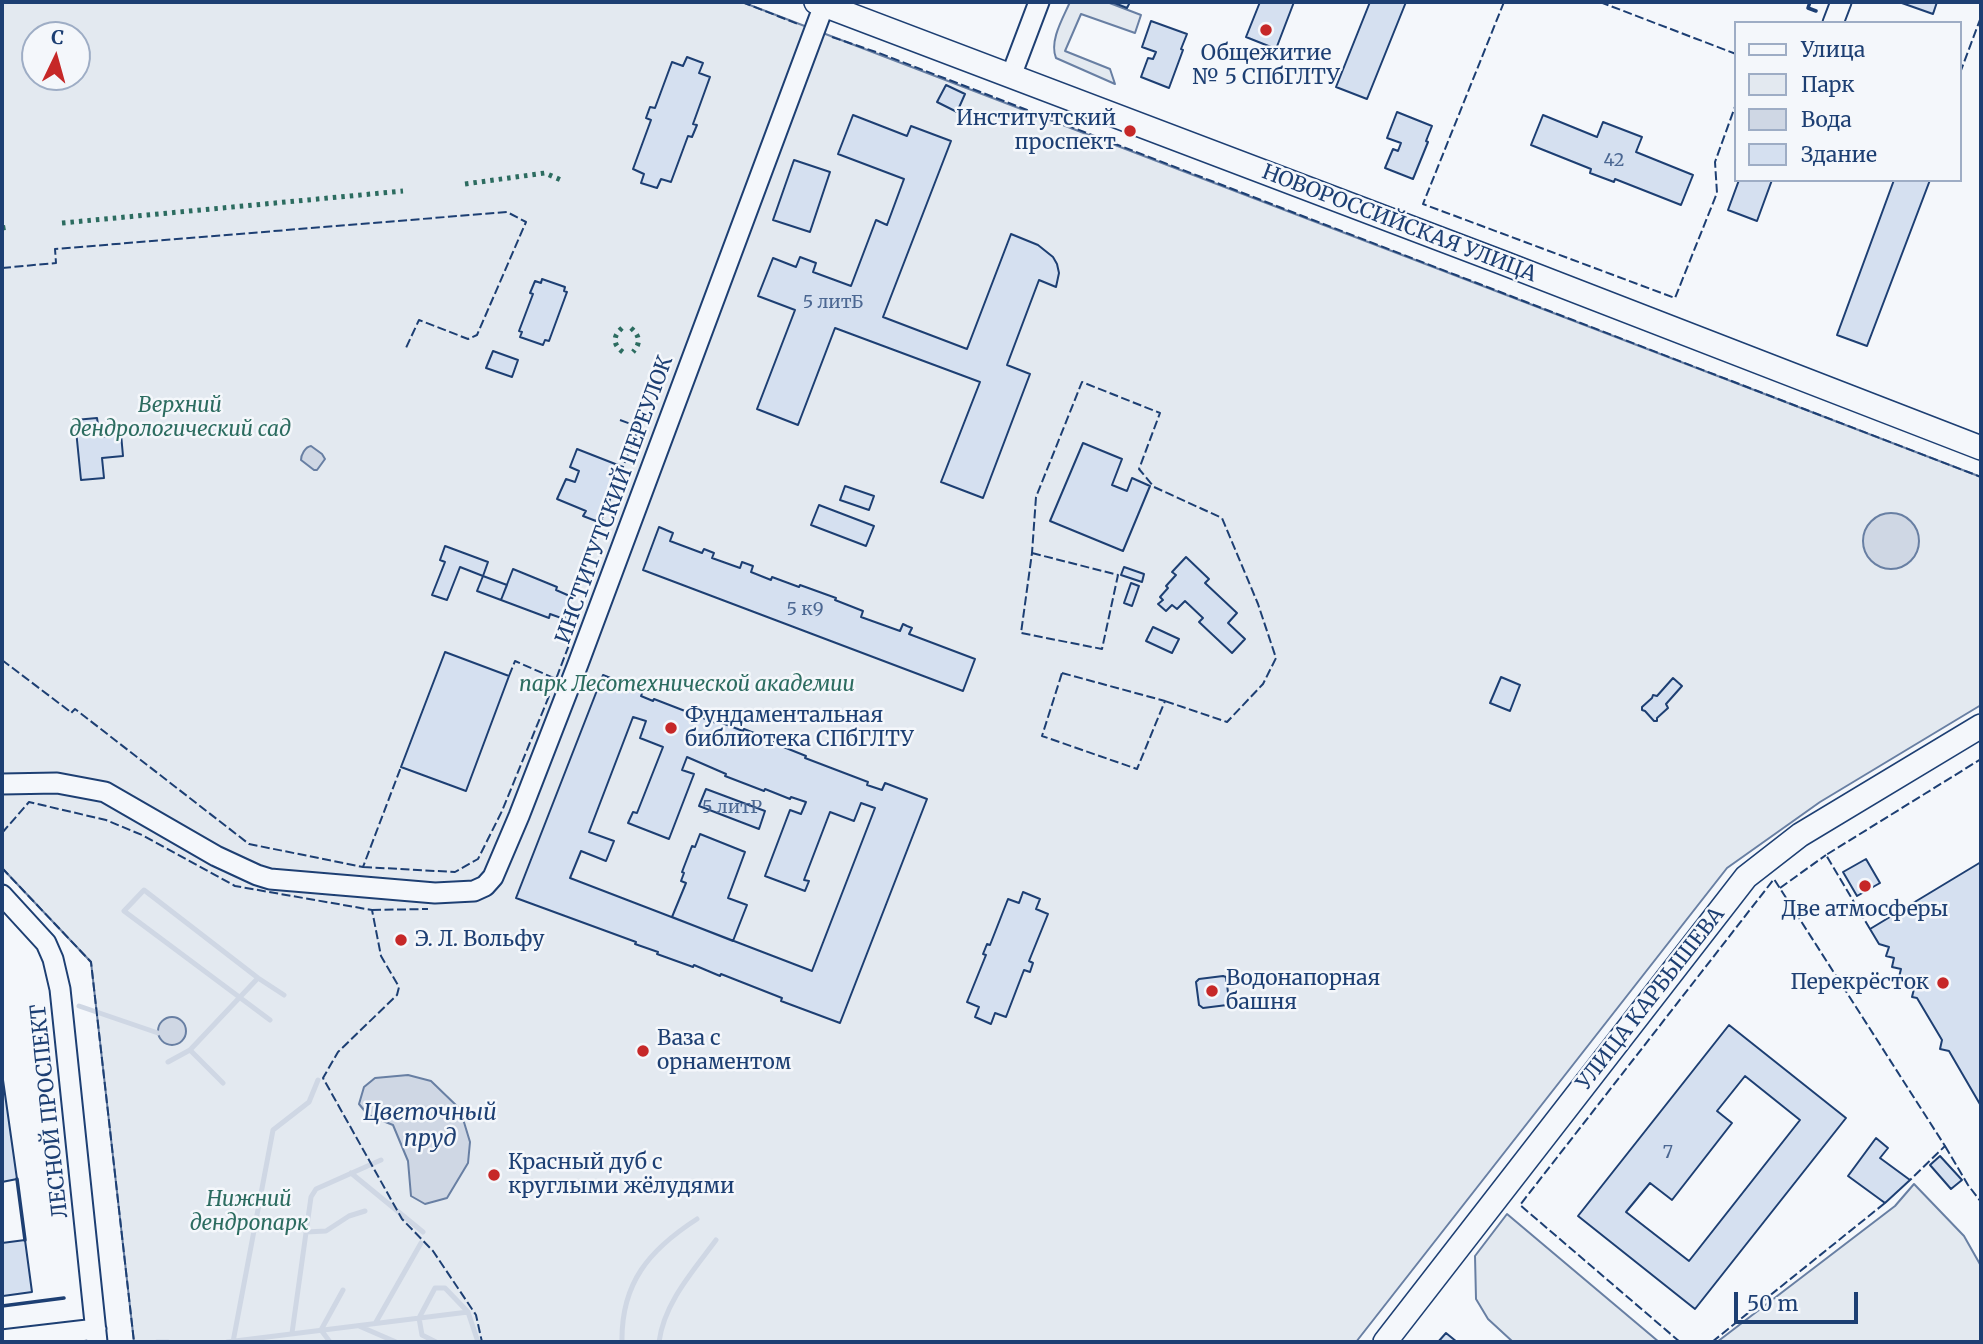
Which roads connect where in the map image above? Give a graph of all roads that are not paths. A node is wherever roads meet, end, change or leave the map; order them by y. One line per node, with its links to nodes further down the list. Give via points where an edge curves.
1 (1039, 2): 5 (street)
2 (1840, 2): 4 (street)
3 (820, 3): 5 (main road, НОВОРОССИЙСКАЯ УЛИЦА); 8 (street, ИНСТИТУТСКИЙ ПЕРЕУЛОК, via 578,664 519,816 485,886 474,891 435,892 271,879 216,856 105,792 57,783)
4 (1834, 21)
5 (1010, 76): 6 (main road, НОВОРОССИЙСКАЯ УЛИЦА)
6 (1981, 448)
7 (1981, 726): 12 (main road, УЛИЦА КАРБЫШЕВА, via 1800,835 1746,877)
8 (2, 784)
9 (2, 895): 10 (street, ЛЕСНОЙ ПРОСПЕКТ, via 46,943 56,969)
10 (97, 1336): 11 (street)
11 (2, 1340)
12 (1385, 1342)

